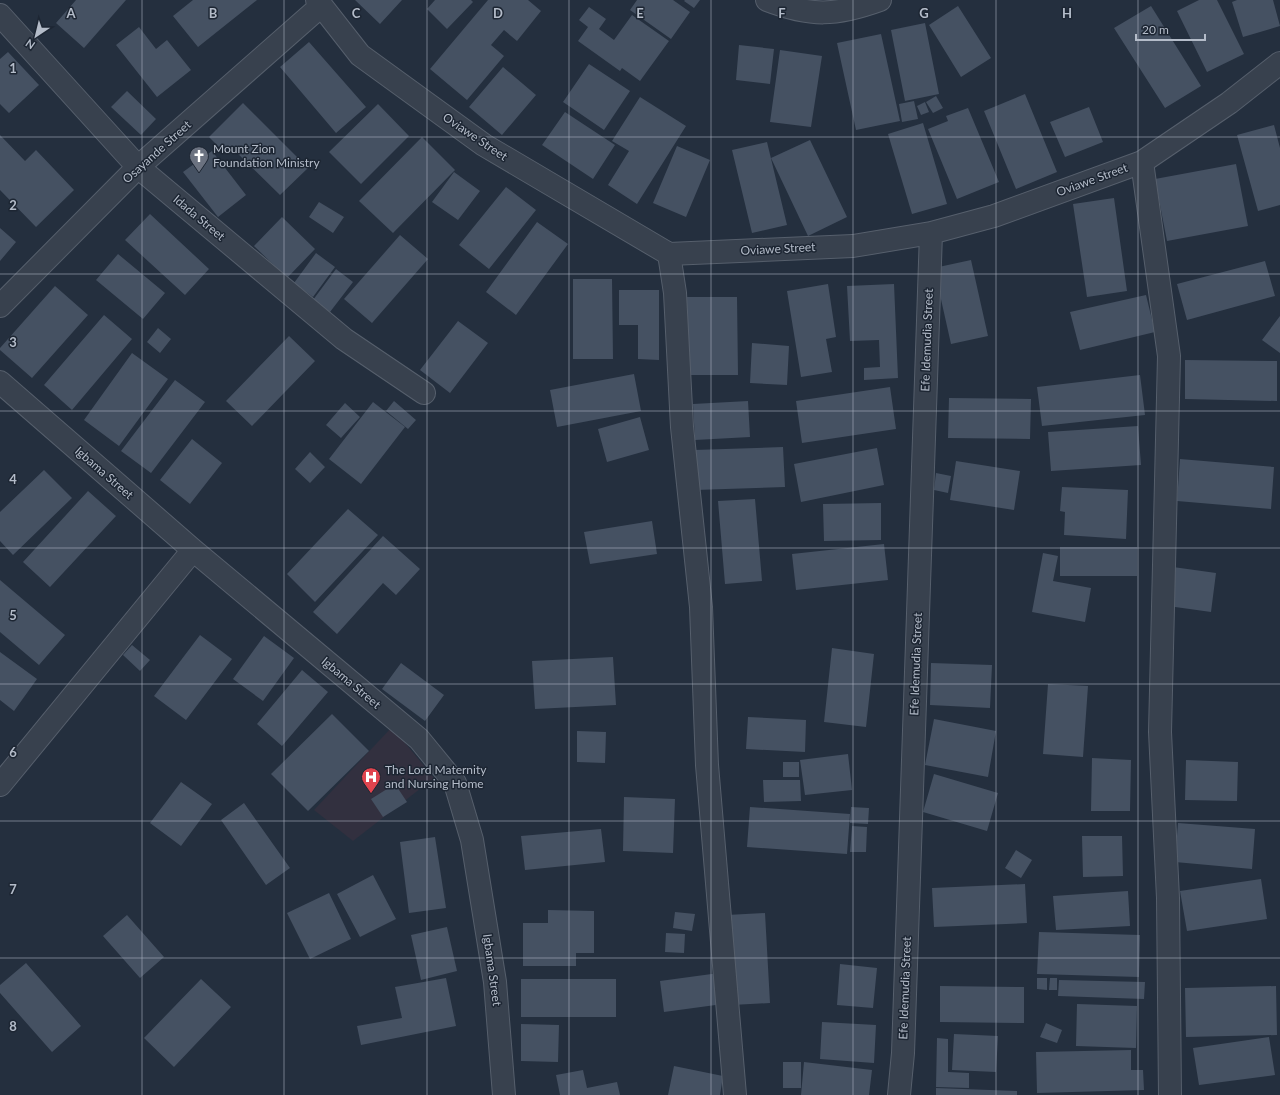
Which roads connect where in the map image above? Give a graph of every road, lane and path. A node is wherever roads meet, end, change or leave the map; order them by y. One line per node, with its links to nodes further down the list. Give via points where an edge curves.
1 (767, 0): 2 (street, via 817,14 853,10)
2 (880, 0)
3 (319, 3): 7 (street, Osayande Street); 9 (street, Oviawe Street, via 360,55 484,145)
4 (0, 15): 7 (street, Idada Street)
5 (1280, 63): 6 (street, Oviawe Street, via 1229,103)
6 (1142, 162): 8 (street, Oviawe Street, via 994,216); 18 (street, via 1169,356 1160,732 1168,898)
7 (138, 167): 10 (street, Osayande Street); 12 (street, Idada Street, via 344,339)
8 (931, 233): 9 (street, Oviawe Street, via 852,246); 17 (street, Efe Idemudia Street, via 904,1045)
9 (669, 254): 16 (street, via 675,293 682,427 701,607 707,765)
10 (0, 306)
11 (1, 387): 13 (street, Igbama Street)
12 (424, 393)
13 (193, 550): 14 (street); 15 (street, Igbama Street, via 419,739 455,783 472,840 495,982)
14 (0, 785)
15 (504, 1095)
16 (736, 1095)
17 (899, 1095)
18 (1170, 1095)

